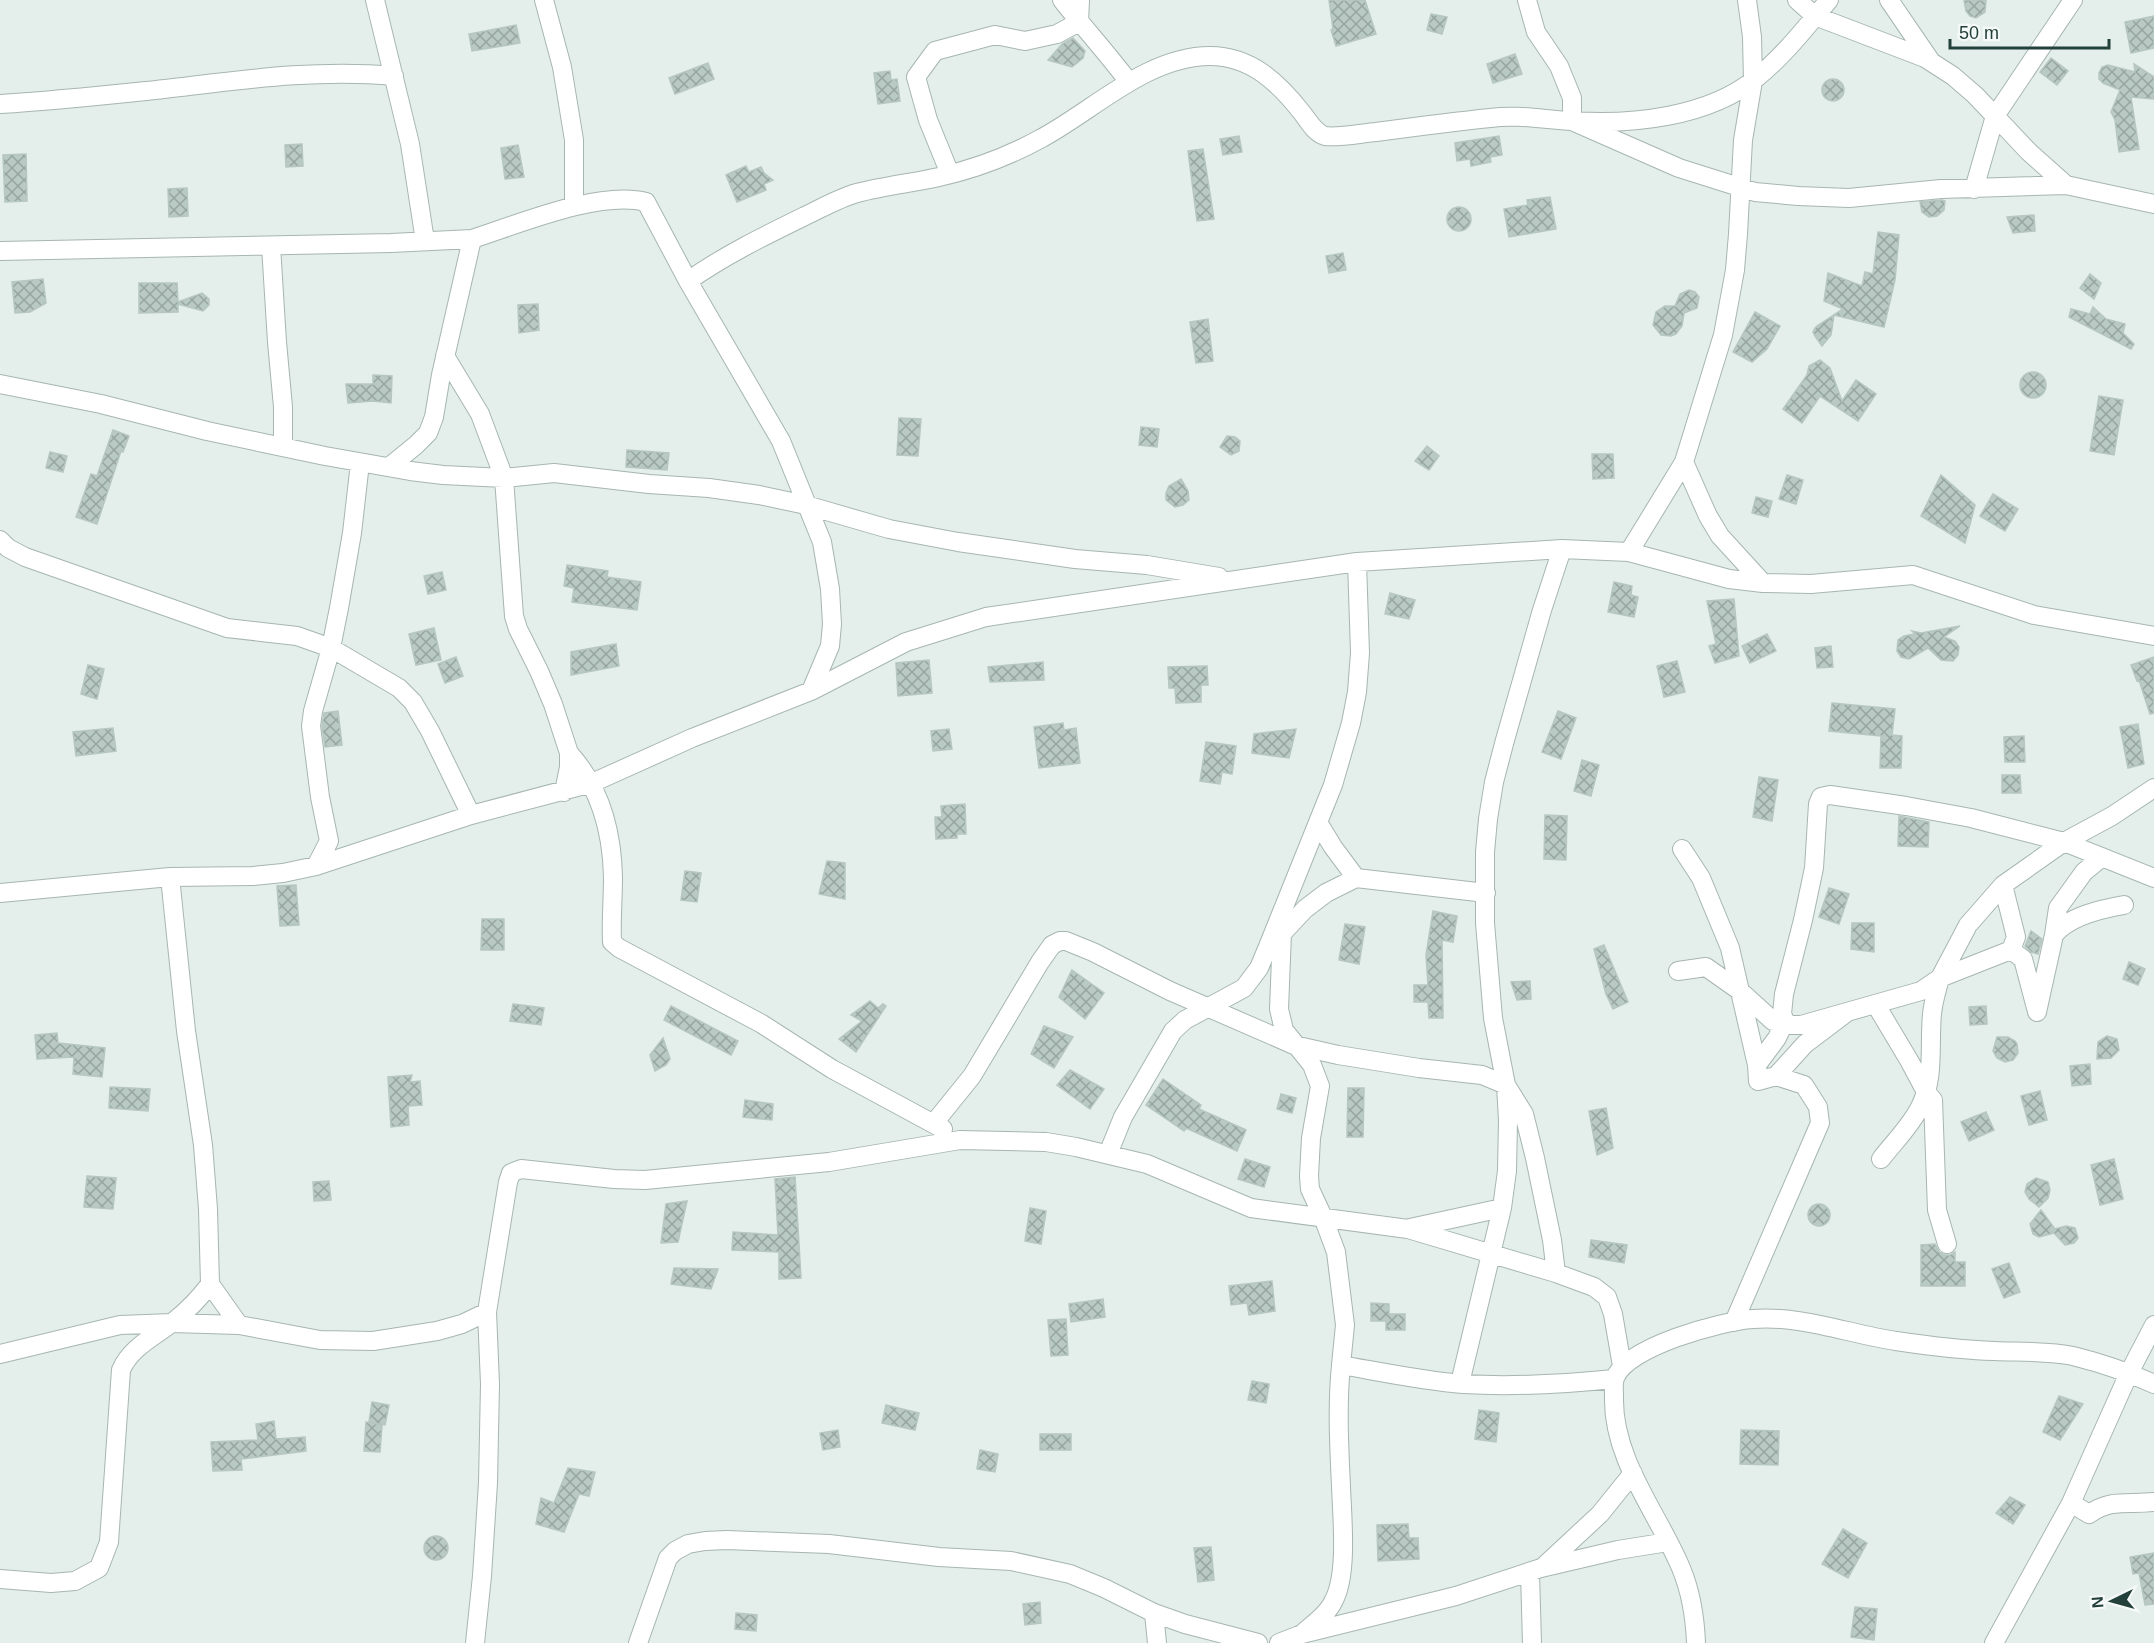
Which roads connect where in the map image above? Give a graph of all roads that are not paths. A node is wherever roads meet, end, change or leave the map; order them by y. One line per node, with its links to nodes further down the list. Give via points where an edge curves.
1 (375, 0): 14 (street)
2 (544, 0): 25 (street, via 562,67 574,140)
3 (1062, 0): 12 (street)
4 (1080, 0): 12 (street)
5 (1527, 0): 19 (street, via 1536,32 1559,66 1572,98)
6 (1748, 0): 16 (street)
7 (1797, 0): 11 (street)
8 (1829, 0): 11 (street)
9 (1889, 0): 13 (street)
10 (2073, 0): 18 (street)
11 (1815, 16): 13 (street); 16 (street)
12 (1079, 22): 15 (street); 20 (street, via 1046,37 1025,41 995,35 935,51 916,77)
13 (1932, 62): 18 (street)
14 (394, 76): 17 (street, via 269,76); 27 (street, via 410,144)
15 (1128, 81): 19 (street, via 1184,58 1218,56 1244,61 1262,71 1324,136 1508,116); 20 (street, via 1042,138 1006,156)
16 (1753, 81): 19 (street, via 1728,97 1691,111 1645,119); 22 (street)
17 (0, 104)
18 (1995, 116): 21 (street); 23 (street)
19 (1572, 122): 22 (street, via 1679,168)
20 (950, 174): 30 (street, via 855,193 748,243)
21 (2066, 185): 23 (street); 24 (street)
22 (1740, 188): 23 (street, via 1850,198); 34 (street, via 1730,302)
23 (1974, 189)
24 (2154, 204)
25 (574, 205): 26 (street); 30 (street, via 646,202)
26 (472, 239): 27 (street); 31 (street)
27 (425, 241): 28 (street)
28 (271, 246): 29 (street); 33 (street)
29 (0, 251)
30 (688, 281): 38 (street, via 781,441)
31 (445, 356): 36 (street, via 428,433); 37 (street, via 480,414)
32 (0, 384): 33 (street)
33 (283, 447): 35 (street)
34 (1684, 462): 41 (street); 44 (street, via 1720,536)
35 (360, 463): 36 (street); 46 (street)
36 (389, 467): 37 (street)
37 (504, 478): 38 (street, via 554,473 709,488); 48 (street, via 514,616 553,704)
38 (806, 505): 43 (street, via 889,529 958,542); 47 (street, via 822,543 832,624 830,646)
39 (0, 540): 46 (street, via 25,557 227,628 297,636)
40 (1562, 549): 41 (street); 42 (street); 63 (street, via 1494,782 1485,852)
41 (1629, 552): 44 (street, via 1729,579)
42 (1357, 562): 43 (street); 53 (street, via 1357,692 1342,757)
43 (1239, 580): 47 (street, via 986,617 906,642)
44 (1763, 584): 45 (street, via 1913,575 2034,615)
45 (2154, 636)
46 (331, 648): 52 (street, via 399,688 413,702); 57 (street, via 311,726 329,841)
47 (811, 691): 49 (street)
48 (569, 753): 49 (street); 51 (street)
49 (592, 783): 51 (street); 81 (street, via 611,840 612,942)
50 (2154, 788): 54 (street)
51 (564, 792): 52 (street)
52 (471, 815): 57 (street)
53 (1318, 824): 59 (street); 67 (street)
54 (2064, 842): 56 (street); 61 (street); 75 (street, via 1971,818 1830,795 1821,797 1814,868 1784,994)
55 (1682, 849): 71 (street, via 1701,878 1725,938)
56 (2102, 857): 60 (street); 66 (street, via 2084,872 2058,908)
57 (316, 866): 58 (street, via 253,876)
58 (170, 877): 62 (street); 91 (street, via 204,1156)
59 (1356, 878): 63 (street); 65 (street, via 1326,893)
60 (2154, 878)
61 (2003, 885): 68 (street, via 2016,937); 70 (street, via 1968,925)
62 (0, 893)
63 (1486, 893): 79 (street, via 1494,1018)
64 (2124, 905): 66 (street, via 2082,917)
65 (1282, 933): 67 (street); 76 (street, via 1279,1009 1284,1030)
66 (2054, 935): 68 (street, via 2037,1012 2023,958)
67 (1267, 949): 73 (street, via 1244,988)
68 (2011, 950): 70 (street)
69 (1678, 970): 71 (street, via 1706,967)
70 (1940, 978): 72 (street, via 1921,991); 80 (street, via 1932,1013)
71 (1740, 991): 75 (street, via 1773,1022); 77 (street)
72 (1876, 1005): 74 (street); 80 (street)
73 (1206, 1007): 76 (street); 81 (street, via 1093,952 1060,941 1052,945 1040,962 972,1076); 83 (street, via 1173,1032 1123,1117)
74 (1846, 1013): 75 (street, via 1801,1025); 78 (street, via 1805,1044)
75 (1785, 1021): 77 (street)
76 (1294, 1045): 79 (street, via 1419,1068 1482,1075); 86 (street, via 1312,1065 1320,1086 1309,1176 1310,1189)
77 (1757, 1065): 78 (street, via 1758,1081)
78 (1776, 1076): 93 (street, via 1804,1085 1818,1107 1820,1123)
79 (1506, 1085): 85 (street, via 1507,1171); 90 (street, via 1524,1114 1530,1136)
80 (1926, 1092): 84 (street, via 1908,1126); 88 (street, via 1933,1100 1937,1210)
81 (934, 1123): 82 (street)
82 (960, 1140): 83 (street, via 1046,1142); 92 (street, via 829,1162 645,1180 521,1169 511,1173)
83 (1108, 1154): 86 (street, via 1147,1164 1251,1208)
84 (1881, 1159)
85 (1502, 1208): 87 (street); 89 (street)
86 (1323, 1217): 87 (street); 98 (street, via 1336,1252 1343,1296 1346,1325)
87 (1408, 1229): 89 (street)
88 (1947, 1244)
89 (1491, 1254): 90 (street); 101 (street)
90 (1556, 1273): 99 (street, via 1594,1287 1607,1297 1613,1314)
91 (210, 1284): 94 (street); 95 (street)
92 (486, 1312): 95 (street, via 445,1329 373,1341 320,1340); 112 (street, via 490,1384 488,1483)
93 (1734, 1322): 99 (street, via 1682,1335 1634,1356); 100 (street, via 1779,1319 1939,1347 2071,1356)
94 (172, 1323): 95 (street); 97 (street, via 120,1325); 108 (street, via 141,1345 121,1370 109,1542 99,1568 75,1581)
95 (239, 1325)
96 (2154, 1325): 100 (street)
97 (0, 1354)
98 (1341, 1365): 101 (street); 110 (street, via 1338,1410 1342,1547 1338,1590 1327,1610)
99 (1618, 1372): 101 (street, via 1538,1384); 103 (street, via 1615,1422)
100 (2129, 1373): 102 (street); 105 (street)
101 (1460, 1383)
102 (2154, 1384)
103 (1633, 1473): 106 (street); 107 (street, via 1600,1514)
104 (2154, 1502): 105 (street, via 2101,1506 2089,1514)
105 (2071, 1503): 111 (street)
106 (1668, 1542): 107 (street); 118 (street, via 1690,1595)
107 (1535, 1570): 110 (street, via 1456,1596); 117 (street)
108 (0, 1579)
109 (1154, 1613): 113 (street, via 1070,1574 1011,1561 830,1544 705,1541 688,1544 668,1558); 114 (street); 115 (street)
110 (1302, 1634): 116 (street)
111 (2001, 1640)
112 (475, 1643)
113 (638, 1643)
114 (1157, 1643)
115 (1258, 1643)
116 (1279, 1643)
117 (1532, 1643)
118 (1696, 1643)

